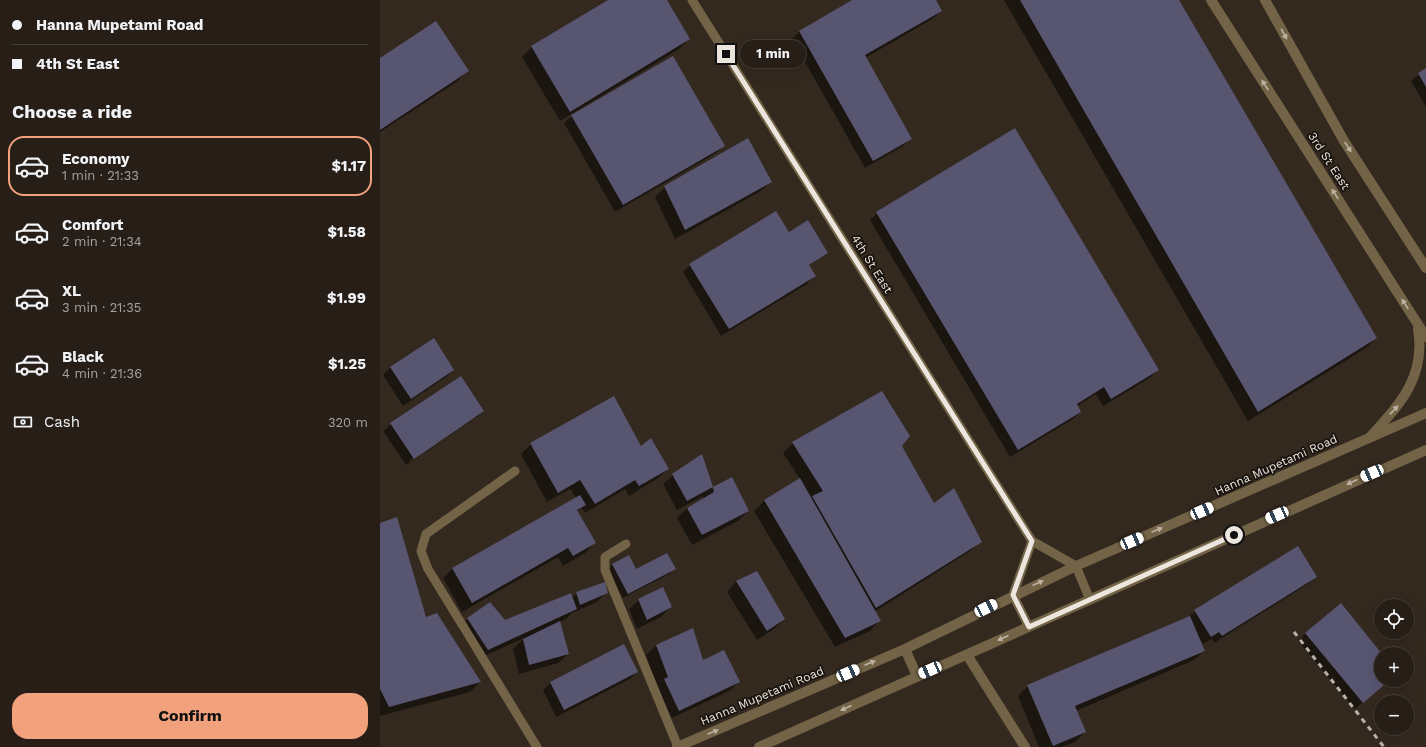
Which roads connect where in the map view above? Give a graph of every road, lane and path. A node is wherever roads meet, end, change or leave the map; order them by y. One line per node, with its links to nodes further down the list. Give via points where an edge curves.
1 (692, 0): 11 (lane, 4th St East)
2 (1211, 0): 5 (street, 3rd St East, one-way to 2)
3 (1265, 0): 4 (street, 3rd St East, one-way to 4, via 1344,141)
4 (1426, 268)
5 (1415, 320): 6 (street, 3rd St East); 8 (street, one-way to 5, via 1404,400 1415,381 1421,356 1421,341)
6 (1426, 337)
7 (1426, 413): 8 (street, Hanna Mupetami Road)
8 (1368, 439): 13 (street, Hanna Mupetami Road, one-way to 8)
9 (1426, 450): 15 (street, one-way to 15)
10 (515, 471): 20 (lane, via 426,534 421,551 428,569)
11 (1032, 541): 13 (lane, 4th St East); 14 (lane)
12 (626, 544): 21 (lane, via 605,557 605,570)
13 (1076, 566): 14 (street, Hanna Mupetami Road, one-way to 13); 15 (lane)
14 (1013, 595): 16 (lane); 17 (street, Hanna Mupetami Road)
15 (1090, 600): 16 (street)
16 (1029, 627): 18 (street, one-way to 18)
17 (905, 649): 19 (street); 21 (street, Hanna Mupetami Road, one-way to 17)
18 (967, 654): 19 (street); 23 (street)
19 (918, 676): 22 (street, one-way to 22)
20 (537, 747)
21 (677, 747)
22 (759, 747)
23 (1025, 747)

